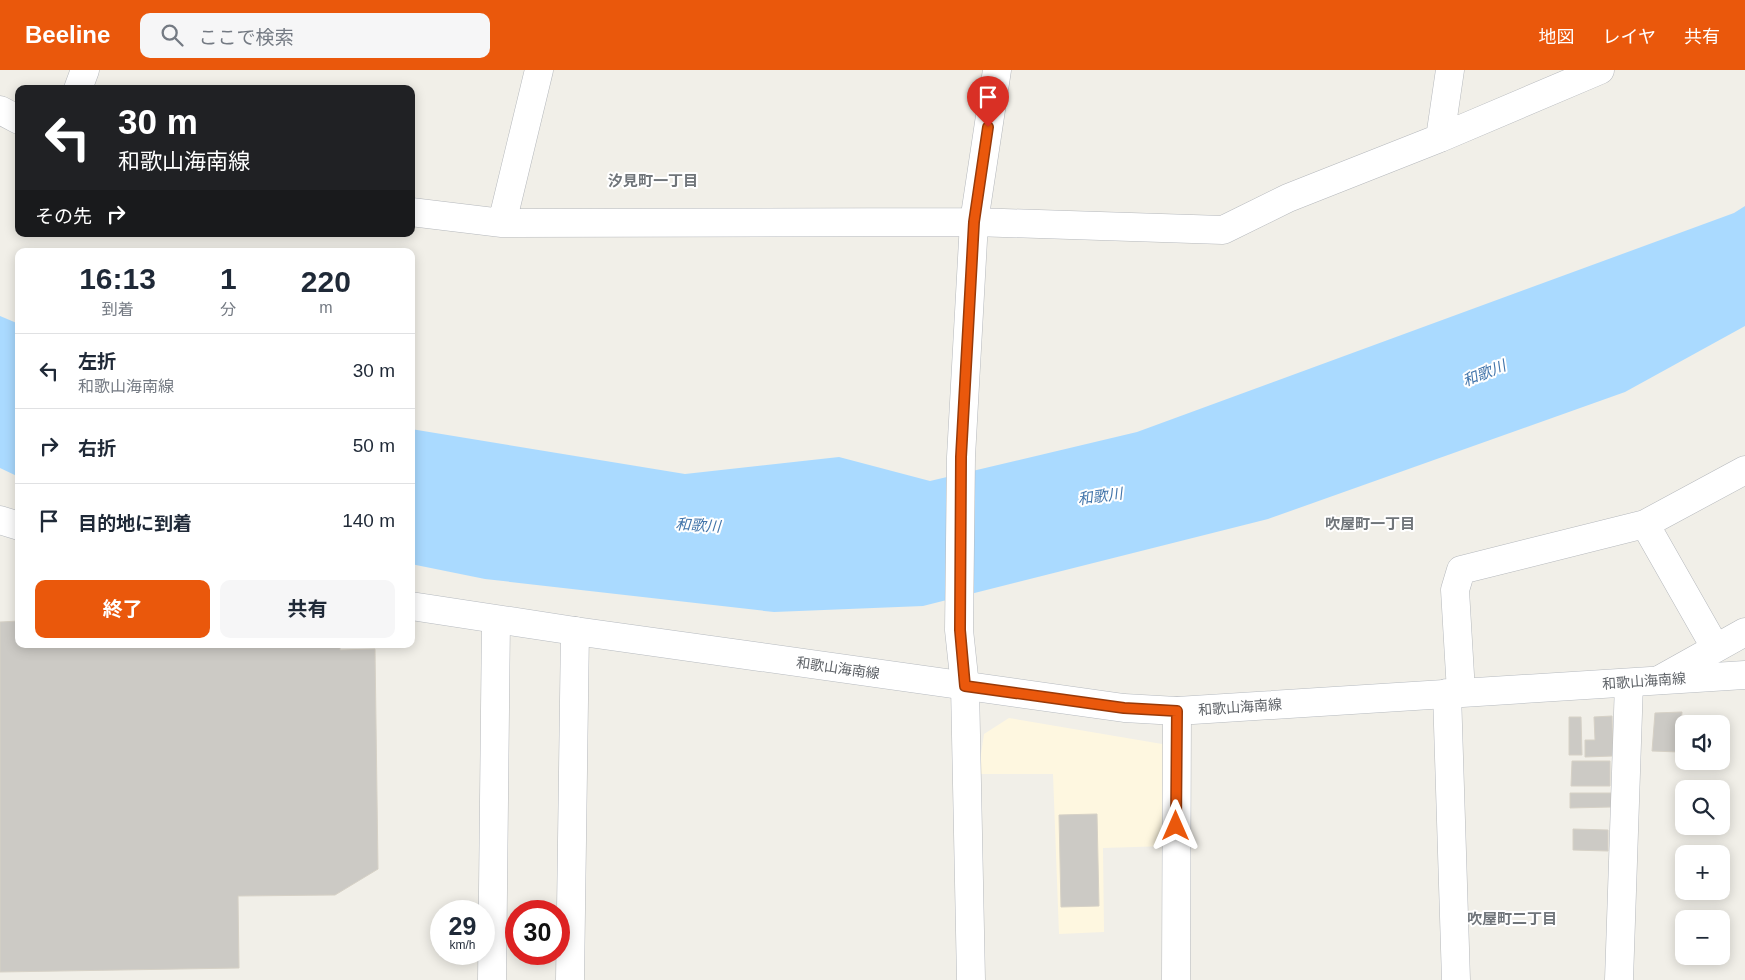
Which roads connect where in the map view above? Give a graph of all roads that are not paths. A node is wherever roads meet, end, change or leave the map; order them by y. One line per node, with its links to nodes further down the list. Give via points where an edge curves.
1 (85, 70): 6 (street)
2 (539, 70): 12 (street)
3 (997, 70): 11 (street)
4 (1450, 70): 9 (street)
5 (1600, 70): 9 (street)
6 (79, 85)
7 (0, 110): 8 (street)
8 (15, 118)
9 (1440, 138): 11 (street, via 1288,198 1223,230)
10 (415, 212): 12 (street)
11 (974, 222): 12 (street); 25 (street, via 961,457 960,630)
12 (502, 223)
13 (1745, 470): 15 (street)
14 (0, 520): 16 (street)
15 (1645, 524): 21 (street); 26 (street, via 1461,570 1454,590)
16 (15, 525)
17 (415, 607): 18 (street, 和歌山海南線)
18 (496, 620): 19 (street, 和歌山海南線); 28 (street)
19 (575, 631): 25 (street, 和歌山海南線); 29 (street)
20 (1745, 632): 21 (street)
21 (1715, 647): 23 (street)
22 (1745, 675): 23 (street, 和歌山海南線)
23 (1659, 680): 24 (street, 和歌山海南線)
24 (1629, 683): 26 (street, 和歌山海南線); 33 (street)
25 (965, 686): 27 (street, 和歌山海南線, via 1124,708); 30 (street)
26 (1454, 693): 27 (street, 和歌山海南線); 32 (street)
27 (1177, 711): 31 (street)
28 (492, 980)
29 (570, 980)
30 (971, 980)
31 (1176, 980)
32 (1456, 980)
33 (1619, 980)

